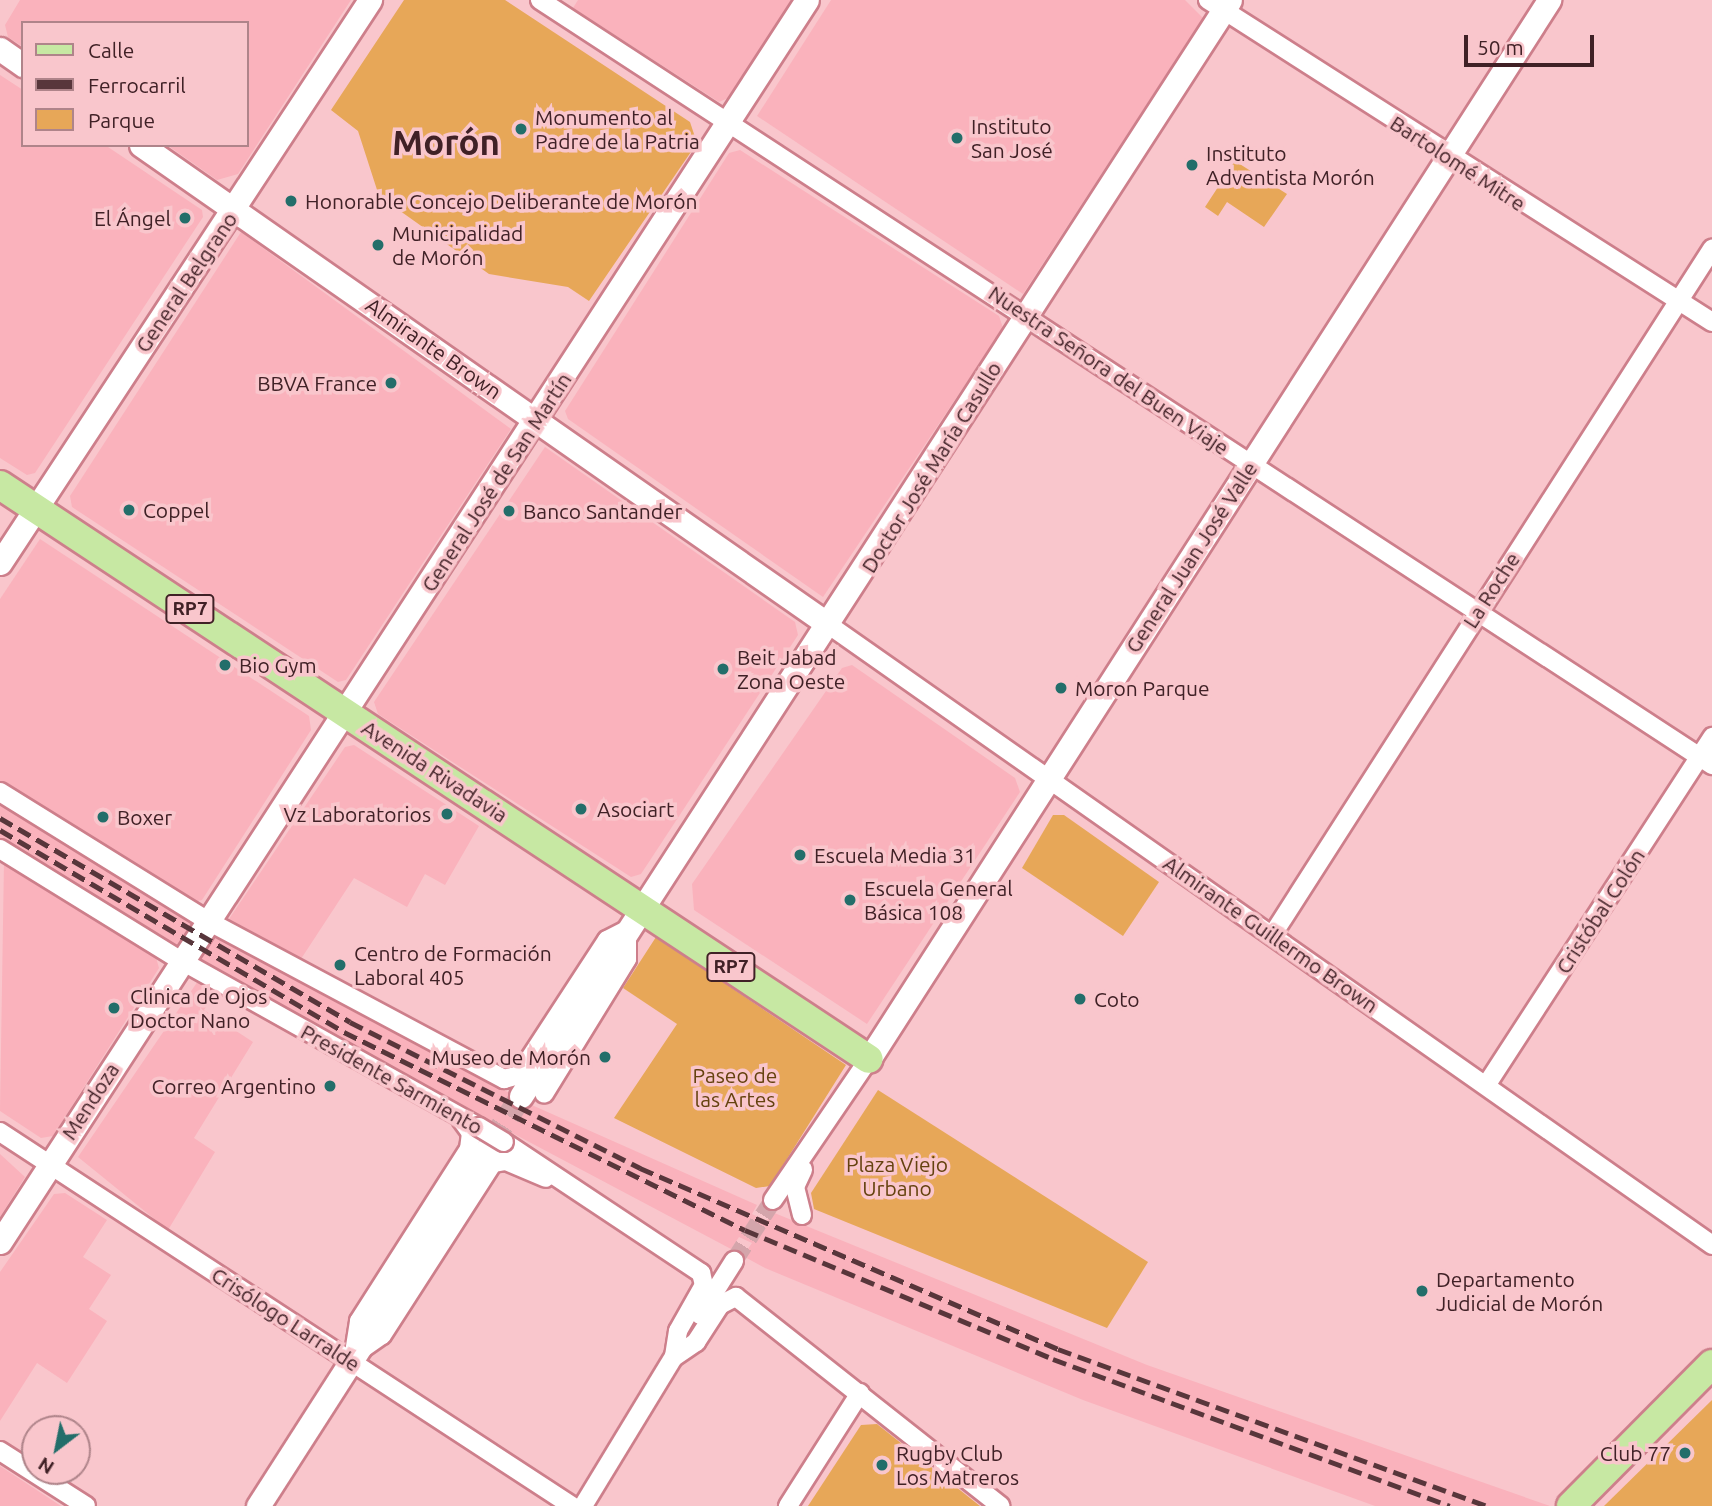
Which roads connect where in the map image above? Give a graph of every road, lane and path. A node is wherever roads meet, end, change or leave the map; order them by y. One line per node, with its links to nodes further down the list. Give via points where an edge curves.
1 (370, 0): 11 (street, General Belgrano)
2 (540, 0): 8 (street, Nuestra Señora del Buen Viaje)
3 (807, 0): 8 (street, General José de San Martín)
4 (1549, 0): 10 (street, General Juan José Valle)
5 (1220, 3): 10 (street, Bartolomé Mitre); 14 (street, Doctor José María Casullo)
6 (0, 49): 7 (street)
7 (21, 64)
8 (726, 122): 14 (street, Nuestra Señora del Buen Viaje); 16 (street, General José de San Martín)
9 (144, 147): 11 (street, Almirante Brown)
10 (1447, 157): 13 (street, Bartolomé Mitre); 17 (street, General Juan José Valle)
11 (235, 209): 16 (street, Almirante Brown); 19 (street, General Belgrano)
12 (1712, 249): 13 (street, La Roche)
13 (1679, 301): 15 (street, Bartolomé Mitre); 21 (street, La Roche)
14 (1027, 314): 17 (street, Nuestra Señora del Buen Viaje); 22 (street, Doctor José María Casullo)
15 (1712, 322)
16 (537, 420): 22 (street, Almirante Brown); 23 (street, General José de San Martín)
17 (1250, 465): 21 (street, Nuestra Señora del Buen Viaje); 26 (street, General Juan José Valle)
18 (0, 485): 19 (main road, Avenida Rivadavia / RP7)
19 (36, 508): 20 (street, General Belgrano); 23 (main road, Avenida Rivadavia / RP7)
20 (0, 563)
21 (1477, 611): 25 (street, Nuestra Señora del Buen Viaje); 31 (street, La Roche)
22 (829, 625): 26 (street, Almirante Guillermo Brown); 29 (street, Doctor José María Casullo)
23 (344, 711): 29 (main road, Avenida Rivadavia / RP7); 30 (street, General José de San Martín)
24 (1712, 737): 25 (street, Cristóbal Colón)
25 (1705, 761): 34 (street, Cristóbal Colón)
26 (1048, 780): 31 (street, Almirante Guillermo Brown); 33 (street, General Juan José Valle)
27 (0, 792): 30 (street)
28 (0, 849): 32 (street, Presidente Sarmiento)
29 (635, 919): 33 (main road, Avenida Rivadavia / RP7); 35 (street, Doctor José María Casullo)
30 (208, 920): 32 (street, General José de San Martín); 35 (street)
31 (1273, 934): 34 (street, Almirante Guillermo Brown)
32 (180, 960): 37 (street, Presidente Sarmiento); 40 (street, Mendoza)
33 (869, 1059): 36 (street, General Juan José Valle)
34 (1487, 1084): 45 (street, Almirante Guillermo Brown)
35 (526, 1089)
36 (832, 1114): 42 (street, General Juan José Valle); 43 (street, General Juan José Valle, via 832,1125 794,1187)
37 (459, 1116): 39 (street, Presidente Sarmiento); 48 (street, via 471,1133 469,1149 359,1321)
38 (0, 1132): 40 (street, Crisólogo Larralde)
39 (491, 1138): 41 (street, Presidente Sarmiento); 48 (street)
40 (50, 1165): 44 (street, Mendoza); 48 (street, Crisólogo Larralde)
41 (553, 1175): 47 (street, Presidente Sarmiento, via 703,1278 678,1331); 48 (street, via 537,1177 506,1161 493,1163 382,1335)
42 (773, 1200)
43 (802, 1216)
44 (0, 1242)
45 (1712, 1245)
46 (734, 1261): 47 (street)
47 (674, 1357): 50 (street, via 696,1342 720,1306 736,1297); 55 (street)
48 (352, 1358): 53 (street); 54 (street, Crisólogo Larralde)
49 (1712, 1364): 58 (main road)
50 (860, 1393): 56 (street); 57 (street)
51 (0, 1451): 52 (street)
52 (86, 1506)
53 (258, 1506)
54 (572, 1506)
55 (583, 1506)
56 (788, 1506)
57 (1001, 1506)
58 (1571, 1506)

